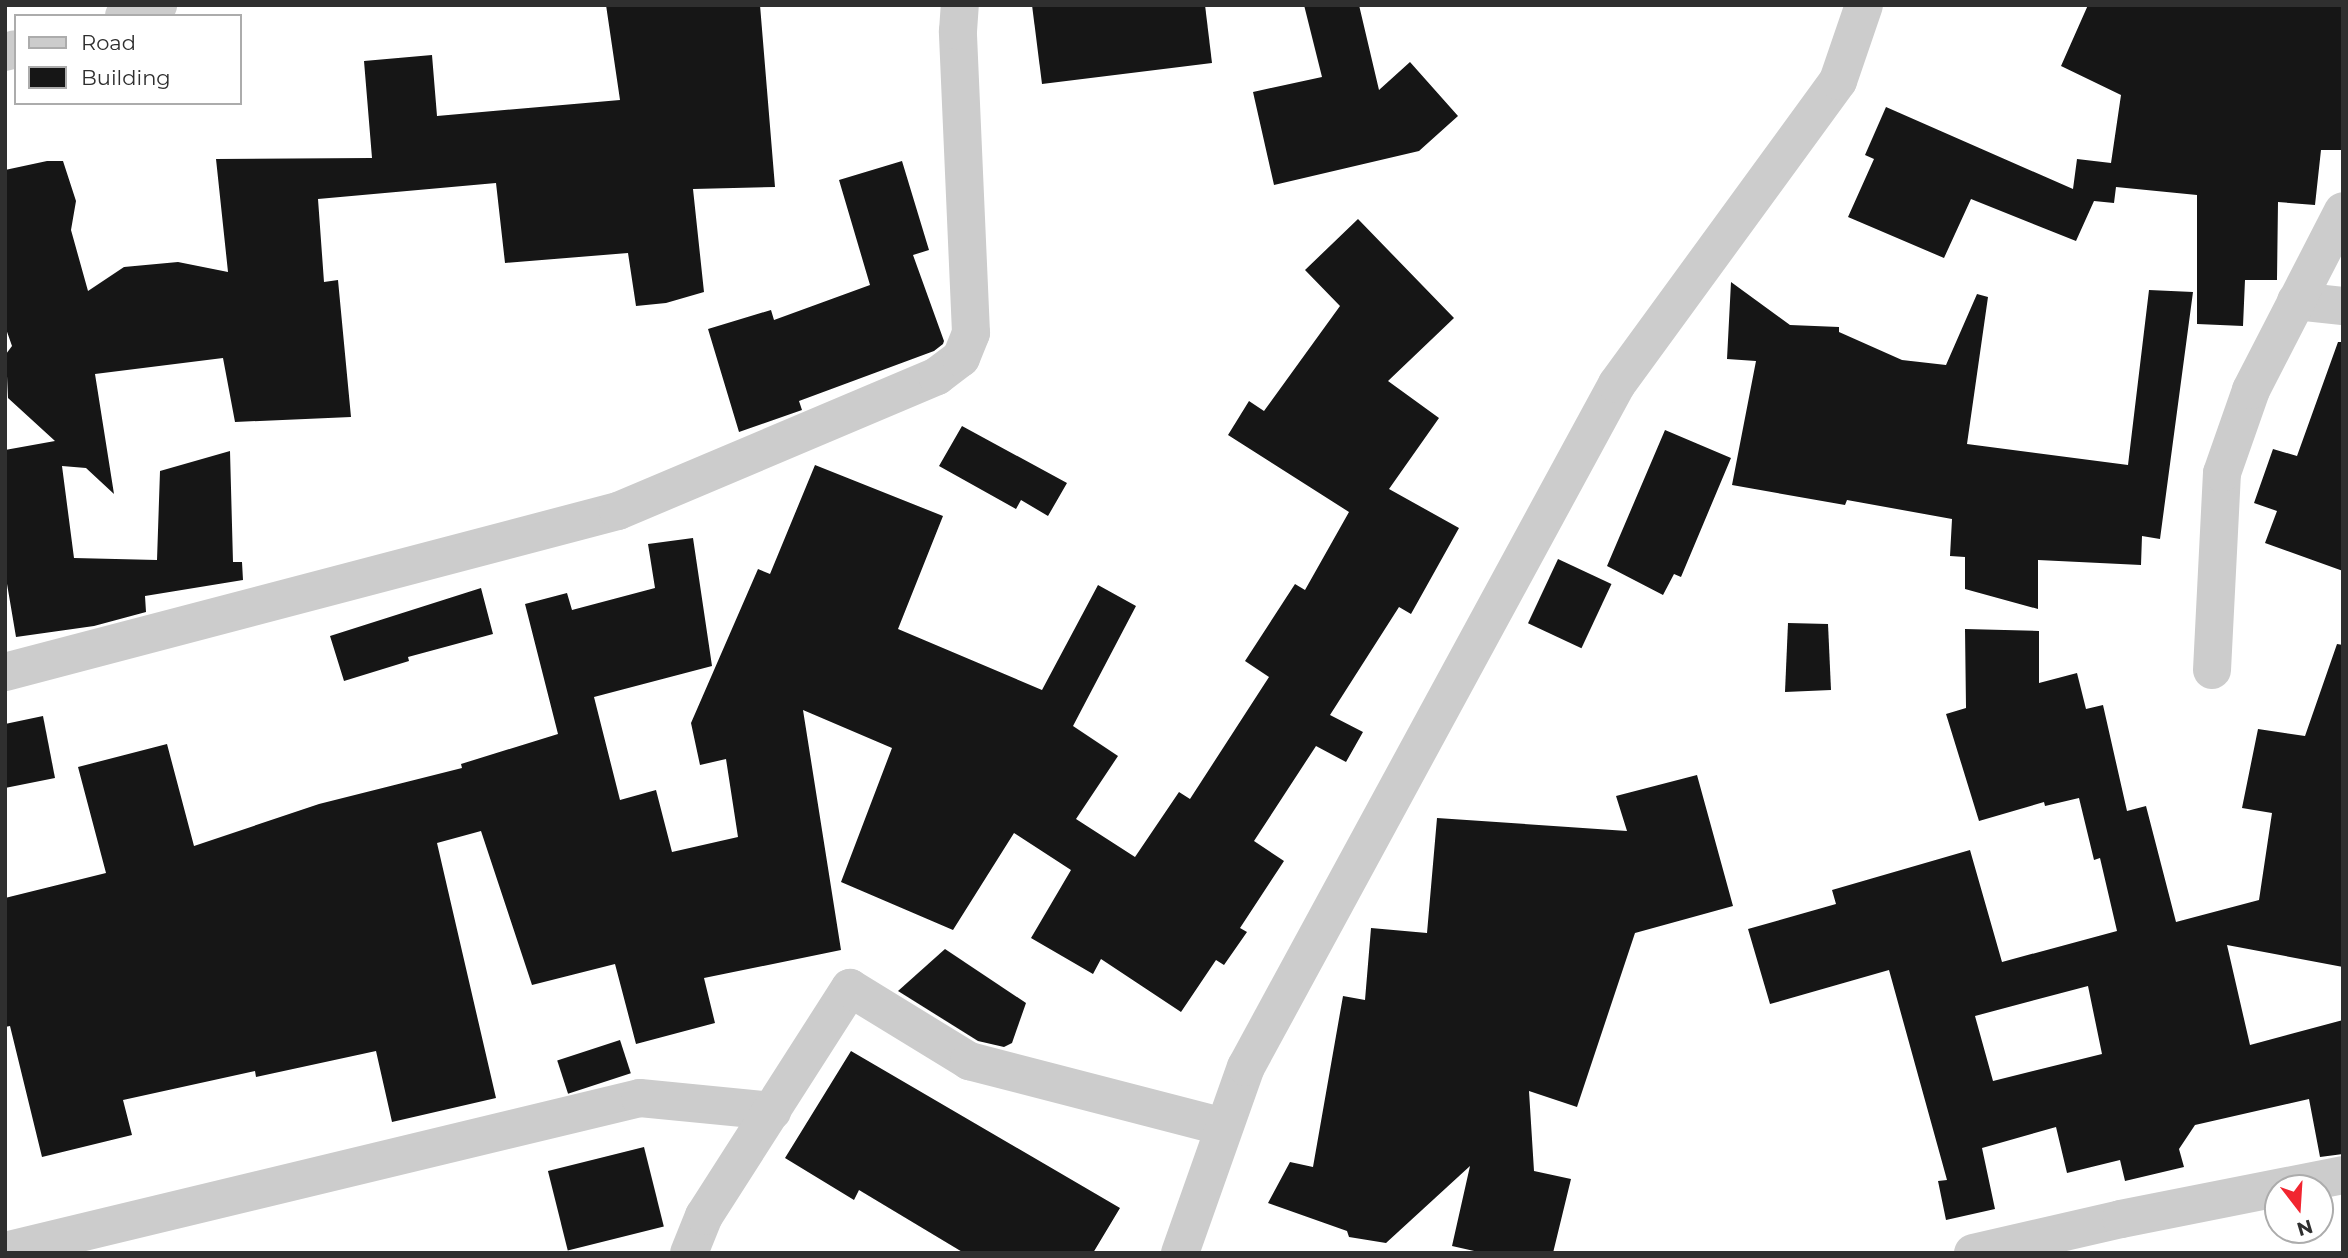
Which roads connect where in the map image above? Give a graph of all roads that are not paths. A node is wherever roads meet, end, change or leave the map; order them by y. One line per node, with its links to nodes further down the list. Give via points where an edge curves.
1 (158, 5): 4 (street)
2 (960, 5): 9 (street, via 971,332 961,358 937,376 618,511)
3 (1864, 5): 11 (street, via 1838,81 1617,383 1246,1067)
4 (130, 14)
5 (2343, 211): 6 (street)
6 (2297, 301): 7 (street); 8 (street, via 2251,390 2222,473)
7 (2343, 306)
8 (2212, 670)
9 (5, 672)
10 (772, 1111): 11 (street, via 850,988 969,1061); 13 (street, via 640,1098); 14 (street, via 705,1216)
11 (1224, 1127): 15 (street)
12 (2343, 1175): 16 (street)
13 (5, 1251)
14 (689, 1253)
15 (1180, 1253)
16 (1973, 1253)

